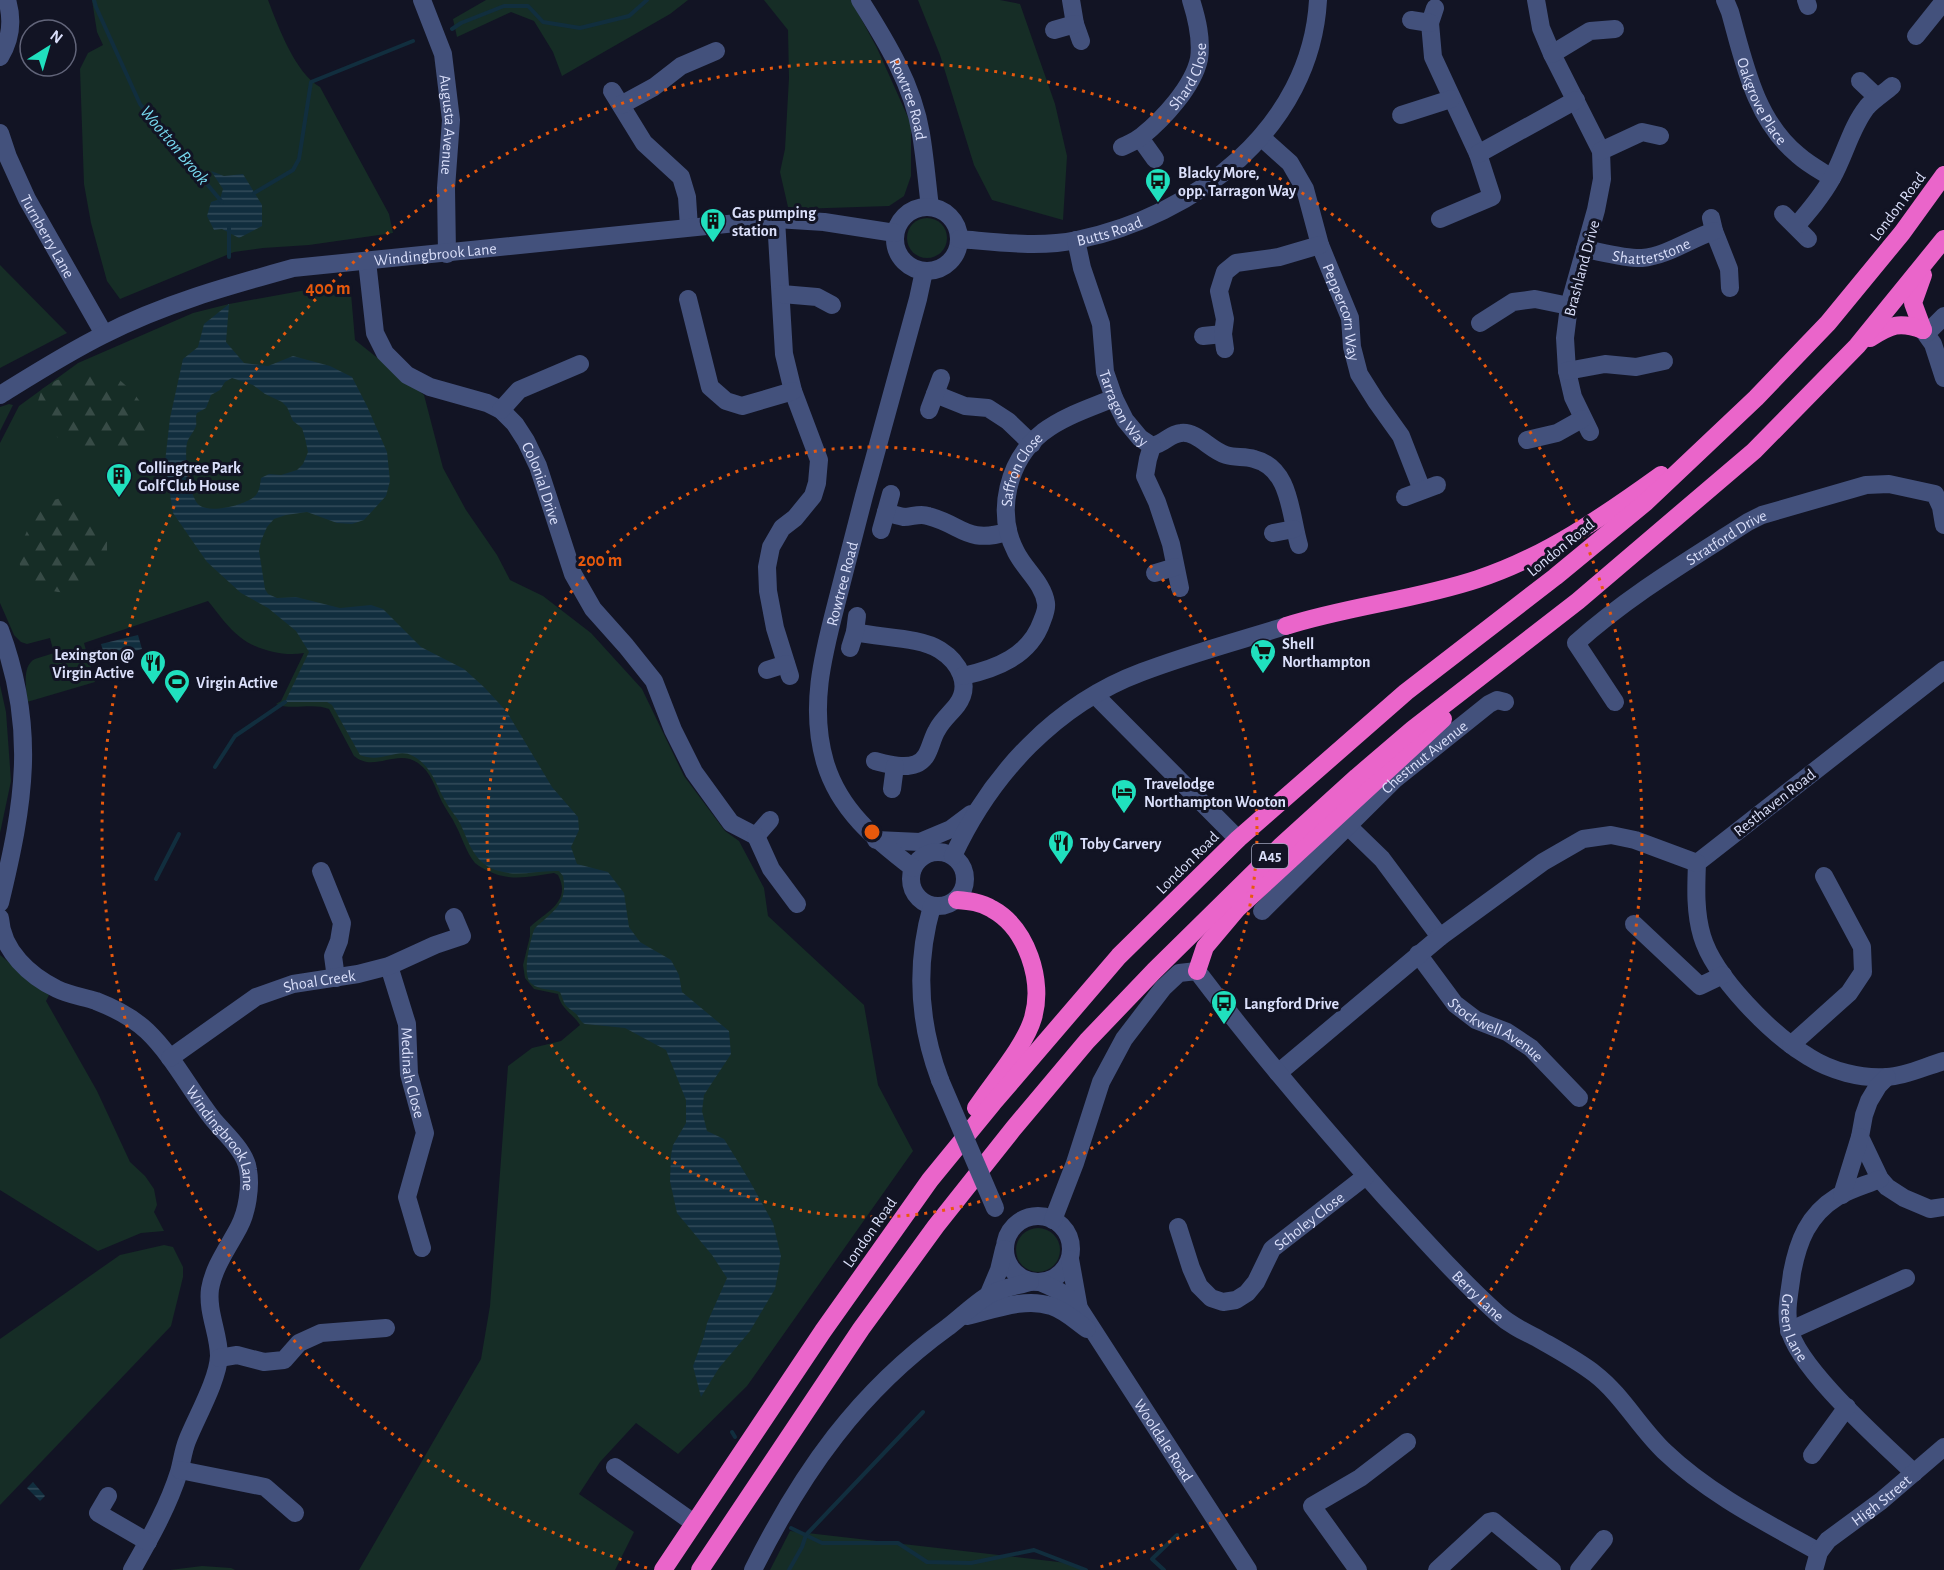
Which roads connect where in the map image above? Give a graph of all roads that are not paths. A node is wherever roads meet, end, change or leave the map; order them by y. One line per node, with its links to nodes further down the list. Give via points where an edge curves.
1 (7, 0): 16 (street, via 11,25)
2 (422, 0): 44 (street, Augusta Avenue, via 443,54 450,120)
3 (860, 0): 33 (street, Rowtree Road, via 890,48 908,88 921,132)
4 (1071, 0): 12 (street, via 1078,33)
5 (1191, 0): 26 (street, Shard Close, via 1200,45 1195,70 1163,117)
6 (1318, 0): 25 (street, Butts Road, via 1310,51 1302,73 1284,107)
7 (1536, 0): 15 (street, Brashland Drive, via 1541,28)
8 (1725, 0): 32 (street, Oakgrove Place, via 1752,87 1767,119 1797,154)
9 (1944, 1): 13 (street)
10 (1411, 20): 20 (street, via 1432,15 1433,57)
11 (1615, 28): 15 (street, via 1590,31)
12 (1054, 30)
13 (1916, 36)
14 (716, 51): 37 (street, via 681,66 654,87 616,98 644,143 681,177 687,197)
15 (1552, 54): 21 (street, Brashland Drive)
16 (0, 57)
17 (1860, 81): 19 (street)
18 (1892, 86): 19 (street)
19 (1877, 98): 32 (street, via 1855,126)
20 (1451, 99): 22 (street); 29 (street)
21 (1576, 100): 28 (street, Brashland Drive); 29 (street)
22 (1401, 115)
23 (0, 133): 56 (street, Turnberry Lane, via 27,200)
24 (1660, 136): 28 (street, via 1642,132)
25 (1261, 137): 41 (street, Butts Road, via 1206,186 1163,212 1111,232); 42 (street, Peppercorn Way, via 1290,163 1305,189)
26 (1140, 138): 27 (street, Shard Close); 30 (street)
27 (1122, 147)
28 (1601, 151): 43 (street, Brashland Drive, via 1602,178)
29 (1478, 154): 35 (street, via 1492,197)
30 (1155, 159)
31 (1944, 176): 68 (highway, London Road / A45, via 1828,323)
32 (1832, 178): 36 (street)
33 (930, 207): 38 (street, via 906,214); 39 (street, via 953,221)
34 (776, 219): 37 (street, Windingbrook Lane); 38 (street, Windingbrook Lane); 49 (street)
35 (1440, 219)
36 (1796, 226)
37 (688, 227): 44 (street, Windingbrook Lane)
38 (895, 233): 47 (street, via 900,256)
39 (958, 238): 41 (street, Butts Road, via 1014,243); 47 (street, via 958,246 947,263)
40 (1944, 239): 45 (highway, A45)
41 (1076, 240): 66 (street, Tarragon Way, via 1101,324 1105,372)
42 (1320, 245): 57 (street, via 1279,257 1236,263 1225,272 1219,291 1225,319 1224,342); 72 (street, Peppercorn Way, via 1350,318 1359,374 1401,436)
43 (1585, 249): 48 (street, Shatterstone, via 1641,258 1666,252 1712,224 1729,269); 52 (street, Brashland Drive)
44 (447, 254): 46 (street, Windingbrook Lane)
45 (1931, 257): 55 (highway, via 1913,303); 58 (highway, A45)
46 (367, 261): 56 (street, Windingbrook Lane, via 293,268 218,289); 67 (street, Colonial Drive, via 375,333 385,353 407,375 430,387)
47 (924, 271): 100 (street, Rowtree Road, via 822,659 818,693 825,761 833,782 846,805)
48 (1730, 288)
49 (782, 294): 51 (street, via 817,297); 63 (street, via 784,354)
50 (688, 299): 63 (street, via 710,387 726,401 742,406)
51 (832, 306)
52 (1569, 306): 54 (street, via 1535,299 1513,302); 61 (street, Brashland Drive, via 1565,338)
53 (1944, 316): 55 (street)
54 (1480, 323)
55 (1925, 332): 58 (highway, via 1899,324); 62 (street)
56 (104, 334): 65 (street, Windingbrook Lane)
57 (1203, 336)
58 (1857, 346): 85 (highway, A45, via 1754,451 1578,601)
59 (1664, 361): 61 (street, via 1636,367 1605,364)
60 (580, 364): 67 (street, via 519,390)
61 (1567, 371): 69 (street, Brashland Drive, via 1586,425)
62 (1944, 378)
63 (793, 391): 86 (street, via 819,460 817,483 813,496 771,547 768,591 788,670)
64 (935, 394): 70 (street, via 965,406 988,408)
65 (0, 395)
66 (1114, 398): 70 (street, Saffron Close, via 1068,417); 71 (street, Tarragon Way, via 1125,420)
67 (501, 410): 98 (street, Colonial Drive, via 515,424 538,466 573,574 593,609 654,681 694,772 731,823)
68 (1718, 433): 82 (highway, via 1615,508 1548,549 1480,578 1413,598); 99 (highway, London Road / A45, via 1646,502 1406,692)
69 (1527, 440)
70 (1032, 444): 77 (street, Saffron Close, via 1013,473 1006,495)
71 (1152, 446): 78 (street, Tarragon Way, via 1183,433 1197,436 1210,448 1228,456 1255,459 1271,466 1289,500 1296,537); 79 (street, via 1145,476 1171,544)
72 (1421, 491)
73 (891, 494): 74 (street)
74 (886, 512): 76 (street); 77 (street, via 905,517 924,514 972,536 991,537)
75 (1944, 525): 91 (street, Stratford Drive, via 1935,494 1881,483 1748,522 1643,591 1576,643)
76 (881, 530)
77 (1007, 532): 88 (street, Saffron Close, via 1016,553 1042,590 1044,616 1027,646 1008,662)
78 (1273, 533)
79 (1175, 567): 80 (street); 81 (street)
80 (1155, 573)
81 (1180, 588)
82 (1286, 626): 89 (street, via 1141,672)
83 (0, 630): 107 (street, via 15,677 24,738 22,793)
84 (854, 632): 88 (street, via 921,642 941,650)
85 (1501, 661): 117 (highway, via 1237,909 1205,948); 157 (highway, A45, via 1413,729 1281,846 1087,1041 936,1226 861,1329)
86 (767, 670)
87 (1944, 670): 102 (street, Resthaven Road)
88 (963, 676): 93 (street, via 958,704 936,730 923,759 915,765)
89 (1095, 695): 95 (street, via 1032,742); 99 (street)
90 (1505, 702): 97 (street, Chestnut Avenue, via 1489,704 1394,780)
91 (1615, 702)
92 (875, 761): 93 (street)
93 (895, 766): 94 (street)
94 (892, 789)
95 (976, 810): 100 (street, via 951,829 920,842); 101 (street)
96 (770, 820): 98 (street)
97 (1348, 826): 110 (street, Chestnut Avenue); 114 (street, via 1382,859)
98 (756, 836): 108 (street, via 771,869)
99 (1238, 839): 129 (highway, London Road / A45, via 1119,956)
100 (876, 840): 103 (street, Rowtree Road)
101 (953, 856): 103 (street, via 928,853); 106 (street, via 960,862 966,880)
102 (1697, 863): 114 (street, via 1635,840 1611,835 1583,839 1543,862); 118 (street, via 1696,900 1702,936)
103 (913, 868): 109 (street, via 913,890 923,903)
104 (321, 871): 119 (street, via 342,923 333,956)
105 (1824, 876): 120 (street, via 1862,947 1863,972 1849,993)
106 (957, 900): 109 (street, via 943,907); 129 (highway, via 978,902 1008,920 1030,957 1036,999 1024,1040)
107 (0, 903)
108 (797, 904)
109 (932, 906): 134 (street, bridge, via 920,980 931,1056 995,1208)
110 (1262, 911)
111 (454, 917): 116 (street, Shoal Creek, via 462,936)
112 (0, 918): 121 (street, Windingbrook Lane, via 1,931 12,953 31,973 58,990 123,1014 146,1031)
113 (1634, 924): 118 (street, via 1700,986)
114 (1440, 937): 115 (street)
115 (1418, 954): 123 (street); 125 (street, Stockwell Avenue, via 1455,1004 1476,1020 1526,1043)
116 (389, 966): 119 (street, Shoal Creek); 136 (street, Medinah Close, via 407,1024 409,1074 424,1134 406,1197)
117 (1197, 971): 123 (street, Berry Lane); 132 (street, via 1179,973 1124,1039 1101,1082)
118 (1723, 975): 120 (street, via 1757,1015)
119 (336, 978): 121 (street, Shoal Creek, via 292,984 256,997)
120 (1791, 1045): 124 (street, via 1809,1058 1842,1072)
121 (170, 1058): 146 (street, Windingbrook Lane, via 249,1168 248,1197 240,1225 215,1271 210,1291)
122 (1944, 1061): 124 (street)
123 (1278, 1073): 127 (street, Berry Lane)
124 (1887, 1077): 126 (street, via 1869,1101)
125 (1580, 1098)
126 (1860, 1137): 128 (street); 130 (street)
127 (1366, 1176): 133 (street, Scholey Close, via 1272,1249 1256,1282 1236,1300 1223,1302 1212,1298 1199,1286); 160 (street, Berry Lane, via 1500,1316 1595,1374 1665,1452 1722,1497)
128 (1880, 1179): 130 (street, Green Lane); 131 (street, via 1904,1198 1930,1209)
129 (930, 1180): 156 (highway, London Road / A45)
130 (1842, 1195): 144 (street, Green Lane, via 1821,1211 1800,1239 1788,1304)
131 (1944, 1207)
132 (1053, 1220): 134 (street, via 1032,1216); 137 (street, via 1062,1226 1069,1239)
133 (1178, 1227)
134 (1011, 1229): 135 (street)
135 (1004, 1247): 139 (street, via 1012,1271 1023,1280); 140 (street)
136 (422, 1248)
137 (1070, 1258): 139 (street, via 1060,1274); 141 (street, Wooldale Road)
138 (1906, 1278): 144 (street)
139 (1036, 1282): 140 (street); 141 (street, Wooldale Road, via 1060,1290)
140 (988, 1296): 142 (street)
141 (1080, 1310): 145 (street, Wooldale Road)
142 (962, 1317): 145 (street, via 1024,1303 1050,1306); 165 (street, via 878,1385 831,1439 793,1496)
143 (386, 1328): 146 (street, via 321,1333 299,1343 284,1360)
144 (1789, 1331): 147 (street, Green Lane, via 1806,1362)
145 (1097, 1338): 166 (street, Wooldale Road)
146 (219, 1358): 152 (street, Windingbrook Lane, via 213,1382 184,1449)
147 (1847, 1407): 150 (street); 153 (street, Green Lane)
148 (1407, 1442): 167 (street, via 1360,1478 1312,1506)
149 (1944, 1448): 153 (street, High Street)
150 (1812, 1455)
151 (615, 1467): 156 (street)
152 (180, 1470): 155 (street, via 265,1487); 159 (street, Windingbrook Lane)
153 (1914, 1473): 160 (street, High Street, via 1828,1540)
154 (108, 1496): 159 (street, via 98,1513)
155 (296, 1513)
156 (694, 1523): 162 (highway, London Road / A45)
157 (722, 1537): 163 (highway, A45); 164 (highway, A45)
158 (1604, 1539): 170 (street)
159 (148, 1542): 161 (street, Windingbrook Lane)
160 (1819, 1552): 171 (street)
161 (132, 1570)
162 (663, 1570)
163 (699, 1570)
164 (706, 1570)
165 (753, 1570)
166 (1248, 1570)
167 (1358, 1570)
168 (1437, 1570): 169 (street, via 1493,1521)
169 (1552, 1570)
170 (1579, 1570)
171 (1814, 1570)

